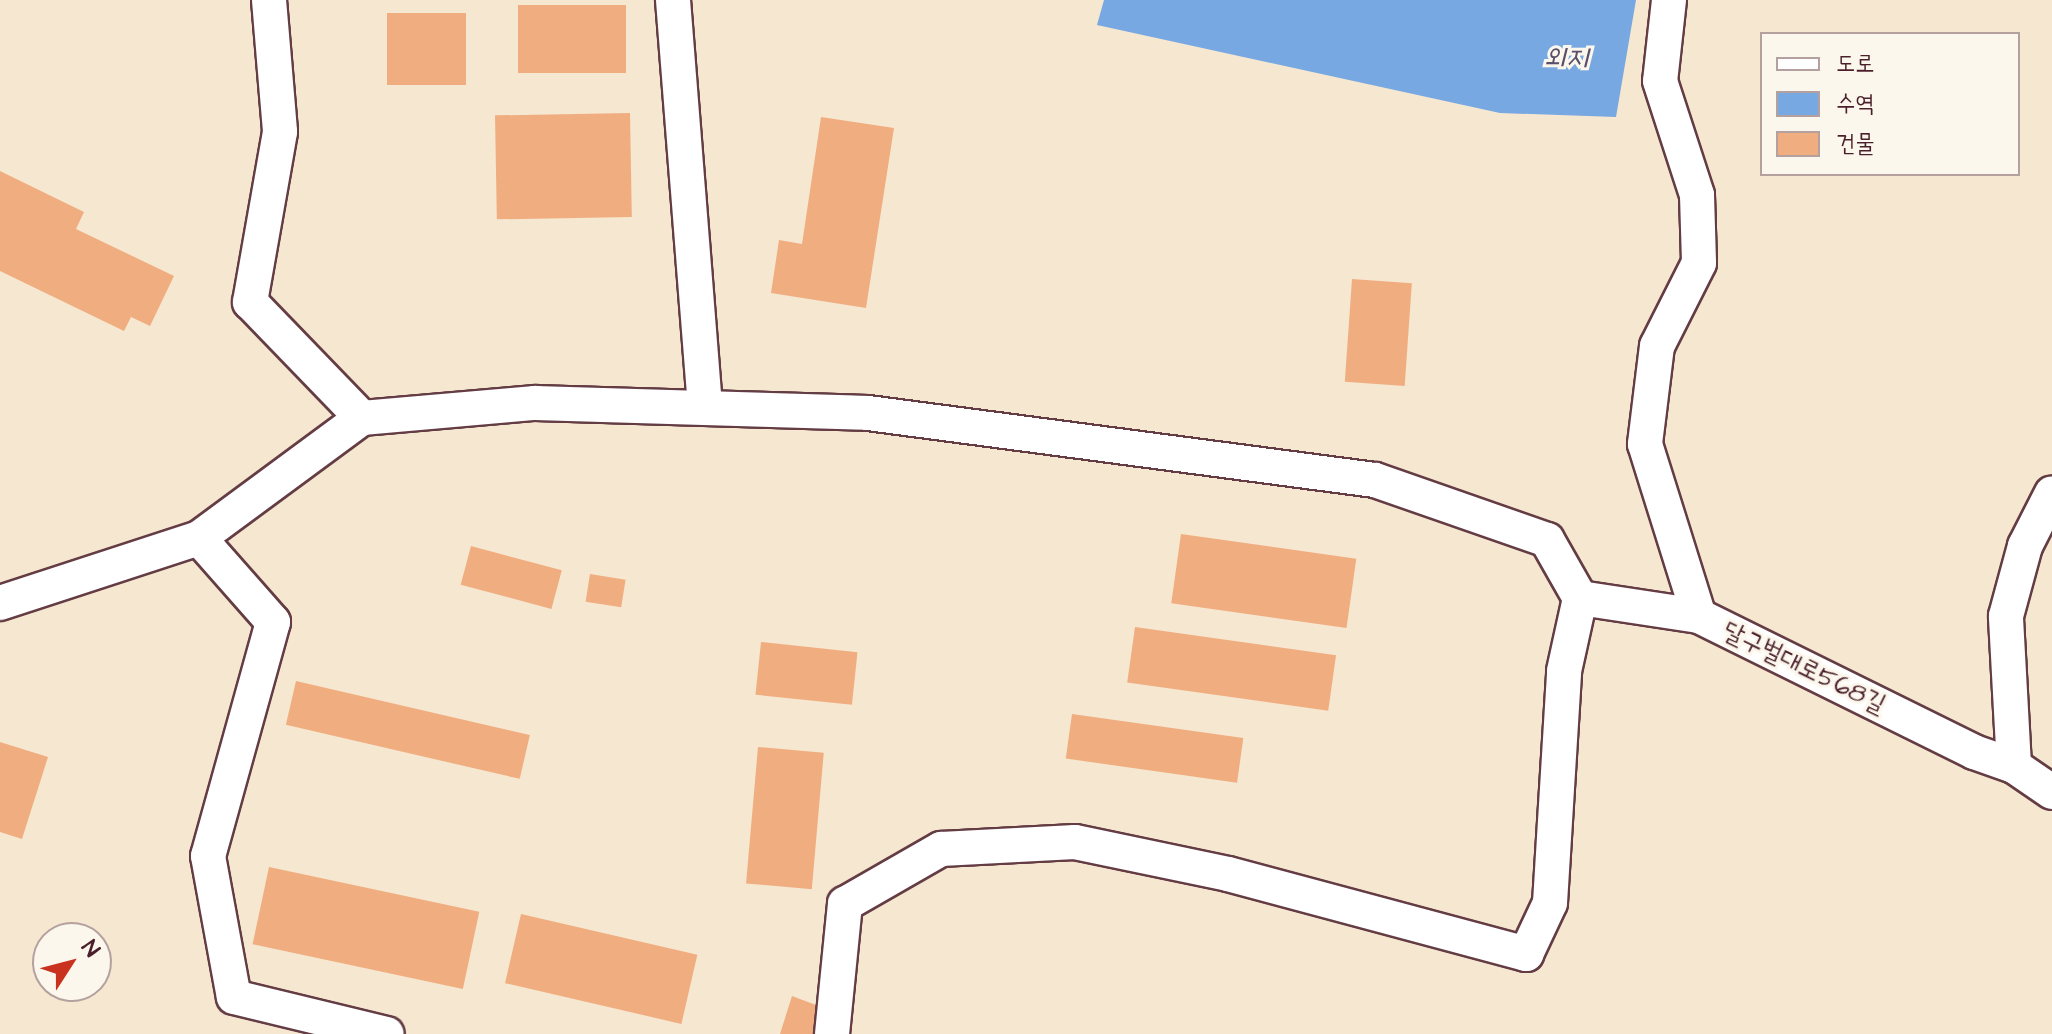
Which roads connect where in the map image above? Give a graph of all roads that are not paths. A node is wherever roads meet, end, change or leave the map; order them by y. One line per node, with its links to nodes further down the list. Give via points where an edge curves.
1 (673, 0): 4 (street)
2 (1669, 0): 10 (street, 달구벌대로568길, via 1660,81 1697,195 1699,263 1657,346 1645,444)
3 (266, 1): 5 (street, via 280,132 250,302)
4 (705, 408): 5 (street, via 535,403); 8 (street, via 868,413 1375,480 1547,540)
5 (362, 418): 7 (street)
6 (2052, 493): 11 (street, via 2025,546 2006,616)
7 (199, 538): 9 (street); 13 (street, via 273,622 208,856 234,997)
8 (1580, 598): 10 (street); 14 (street, via 1564,671 1550,903 1526,954 1228,874 1075,842 941,849 845,904)
9 (0, 603)
10 (1699, 616): 11 (street, 달구벌대로568길, via 1974,752)
11 (2014, 766): 12 (street, 달구벌대로568길)
12 (2052, 792)
13 (387, 1034)
14 (832, 1034)

